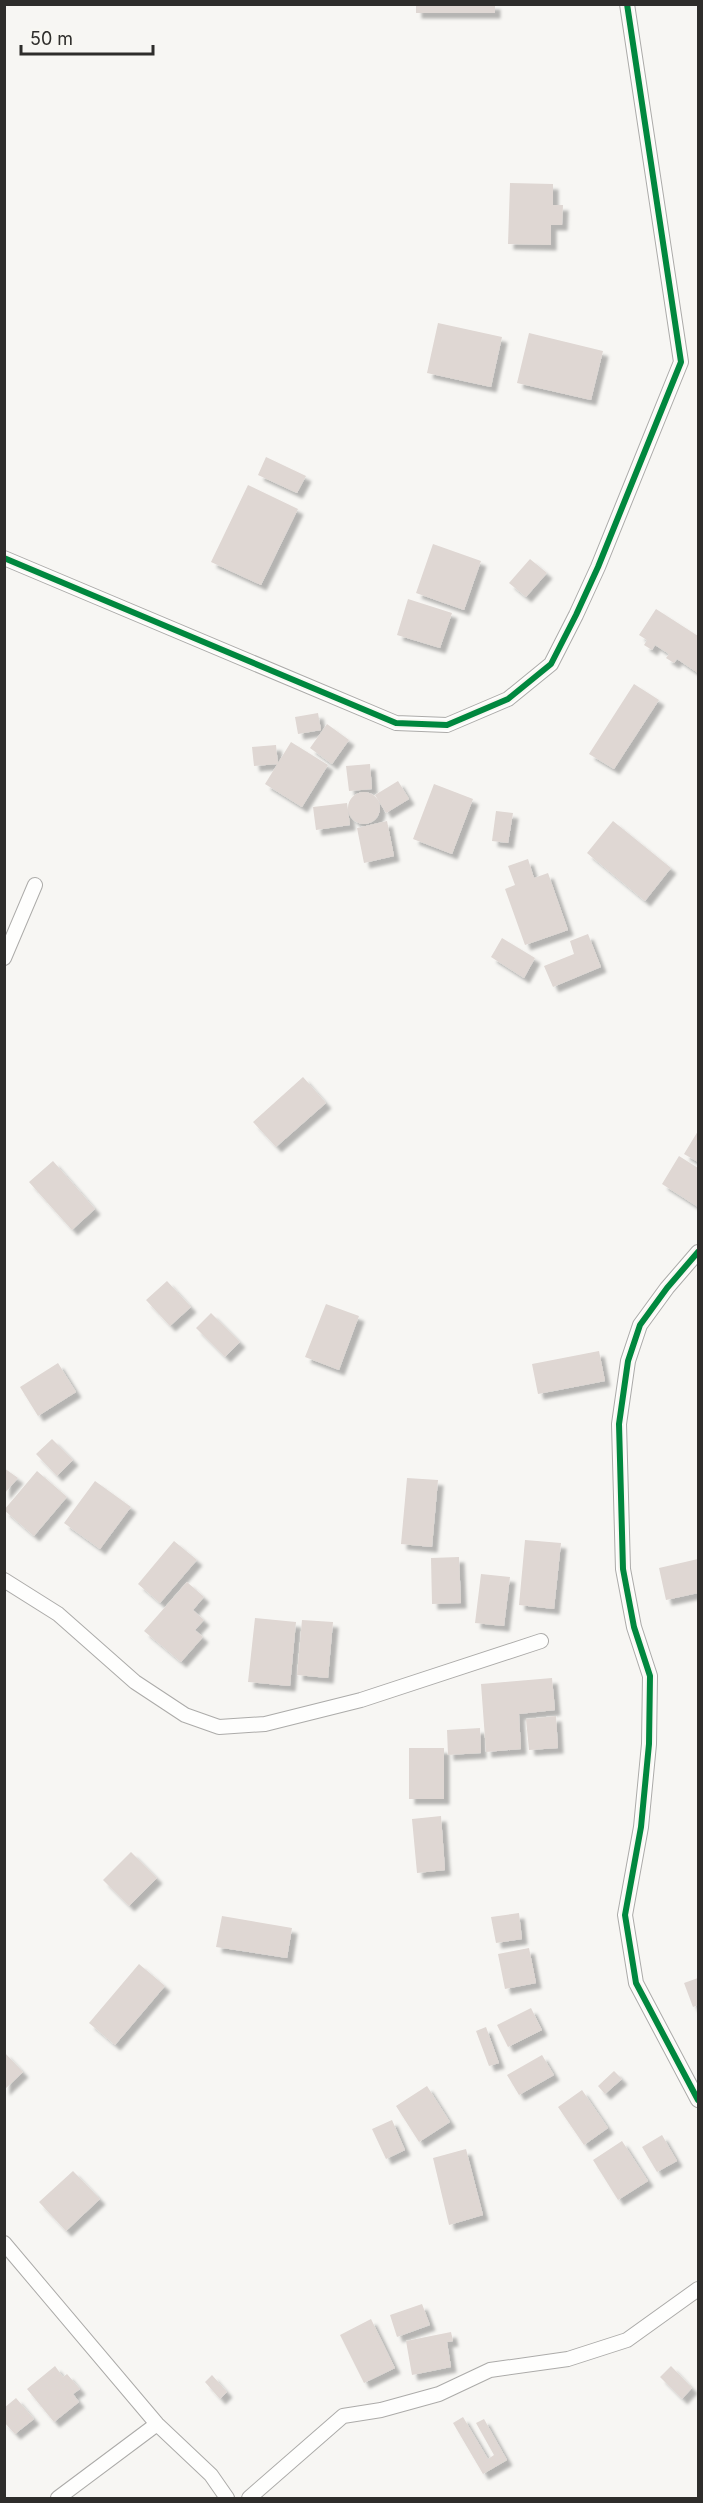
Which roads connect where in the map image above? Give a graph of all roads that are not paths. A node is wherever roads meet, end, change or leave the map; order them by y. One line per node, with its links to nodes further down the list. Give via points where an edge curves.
1 (627, 4): 2 (street, via 681,362 598,567 551,664 508,699 447,725 396,723)
2 (4, 558)
3 (35, 885): 4 (street)
4 (4, 957)
5 (699, 1252): 8 (street, via 640,1325 628,1361 619,1424 623,1569 634,1627 650,1676 650,1744 624,1915 636,1983)
6 (4, 1580): 7 (street, via 58,1614 135,1682 184,1715 219,1727 265,1724 361,1700)
7 (541, 1641)
8 (699, 2100)
9 (4, 2243): 11 (street)
10 (699, 2289): 14 (street, via 627,2340 568,2360 490,2370 439,2394 343,2416)
11 (157, 2424): 12 (street); 13 (street, via 211,2475)
12 (58, 2499)
13 (227, 2499)
14 (249, 2499)

